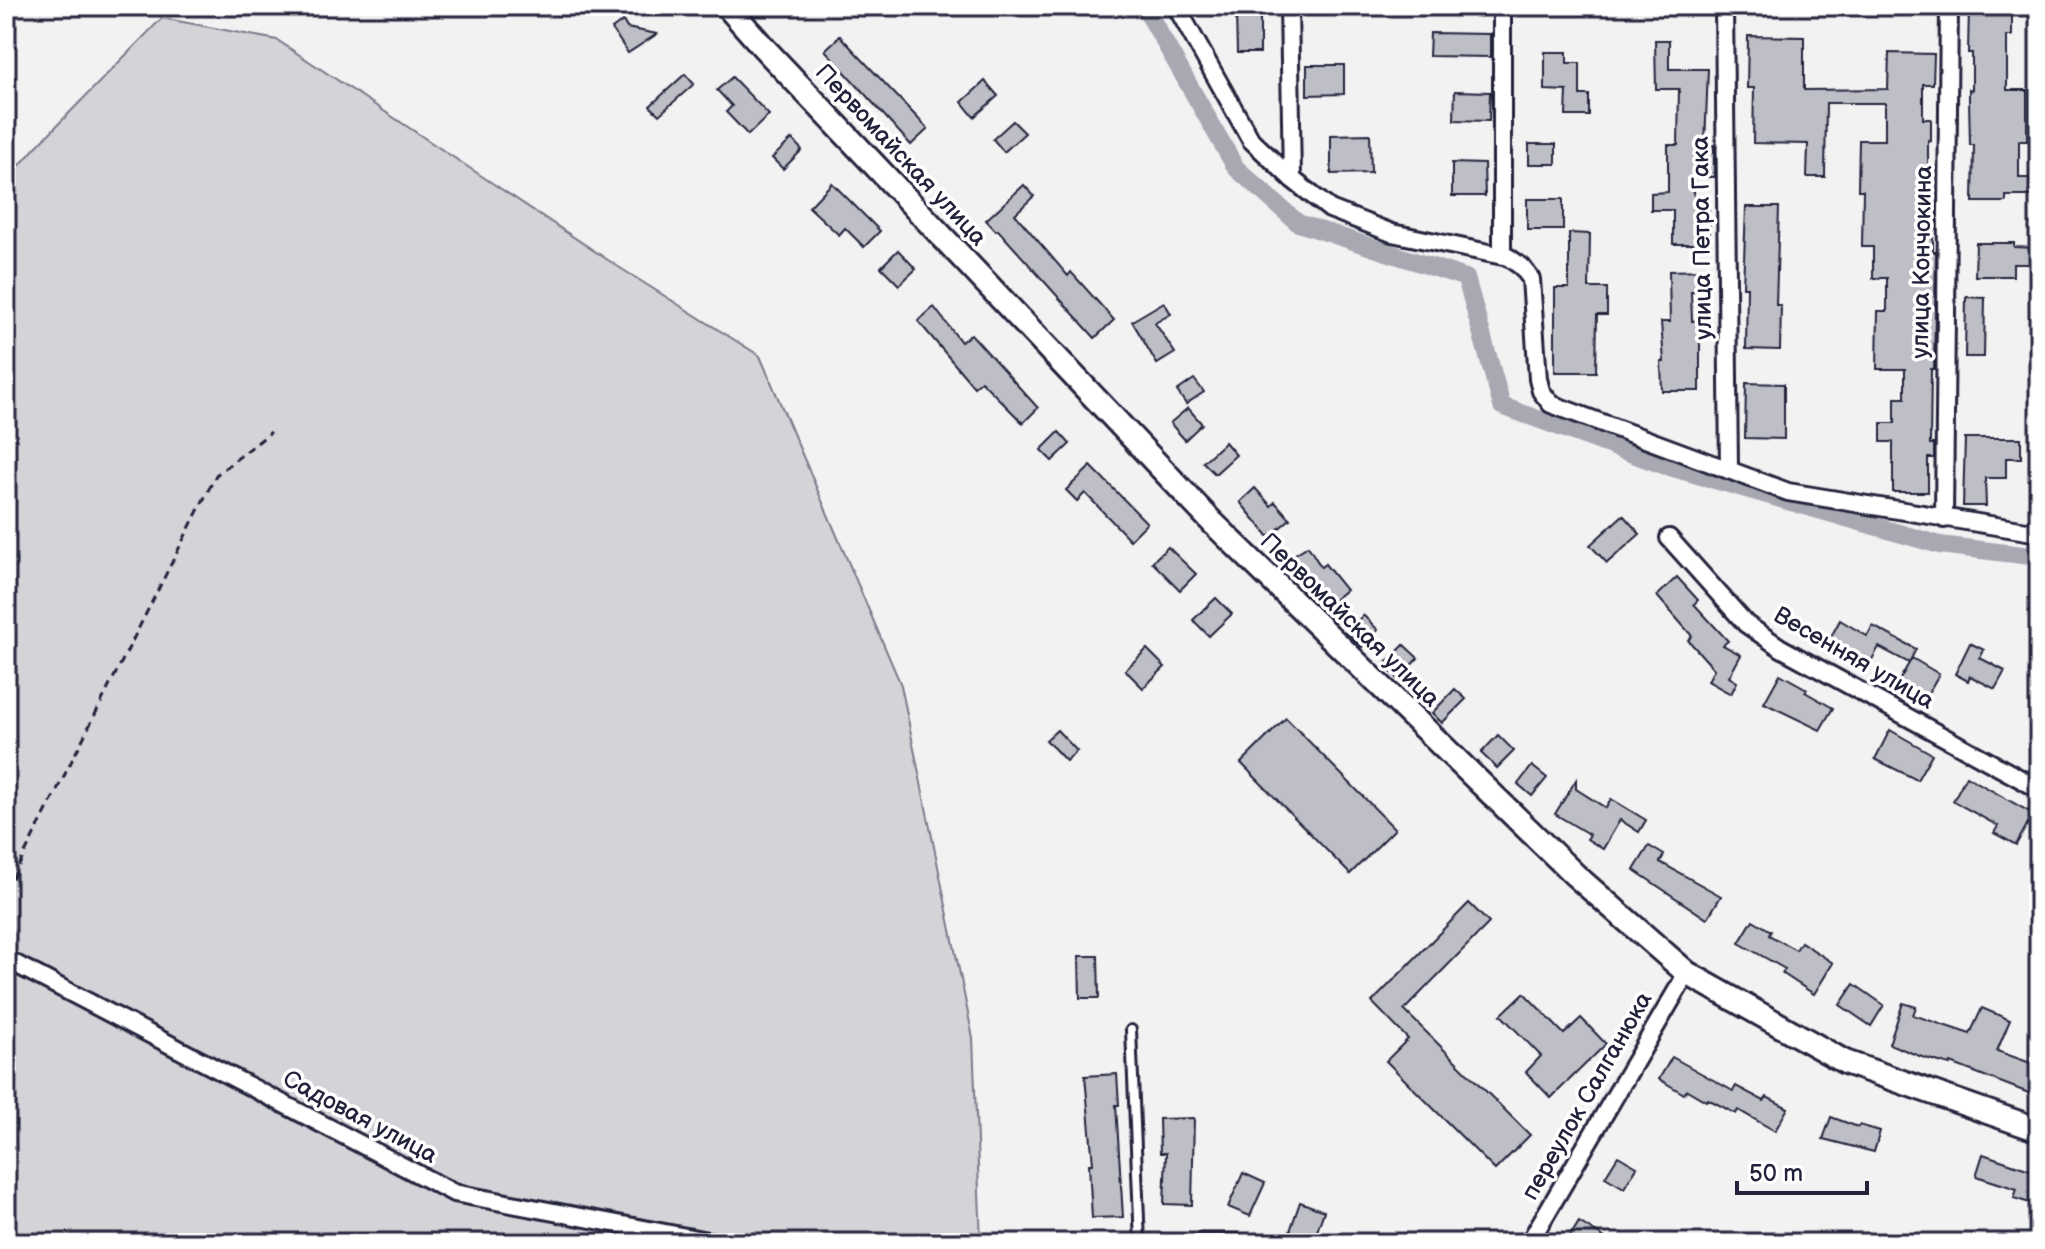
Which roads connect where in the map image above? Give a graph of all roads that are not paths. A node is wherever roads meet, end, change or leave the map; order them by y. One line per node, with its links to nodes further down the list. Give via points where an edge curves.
1 (727, 6): 15 (main road, Первомайская улица, via 1213,523 1575,875)
2 (1176, 6): 7 (street, via 1251,140)
3 (1289, 6): 7 (street)
4 (1502, 6): 8 (street)
5 (1724, 6): 9 (street, улица Петра Гака)
6 (1949, 6): 10 (street, улица Кончокина)
7 (1292, 179): 8 (street, via 1330,209 1392,233)
8 (1502, 255): 9 (street, via 1531,279 1538,379 1551,404)
9 (1729, 470): 10 (street, via 1788,492)
10 (1944, 519): 11 (street)
11 (2039, 533)
12 (1669, 538): 13 (street, Весенняя улица, via 1746,624 1781,648)
13 (2039, 789)
14 (6, 959): 18 (street, Садовая улица, via 454,1193)
15 (1687, 973): 17 (main road, Первомайская улица, via 1845,1062); 22 (street, переулок Салганюка)
16 (1131, 1030): 19 (lane)
17 (2039, 1130)
18 (718, 1243)
19 (1140, 1243)
20 (1199, 1243): 21 (street)
21 (1237, 1243)
22 (1529, 1243)

